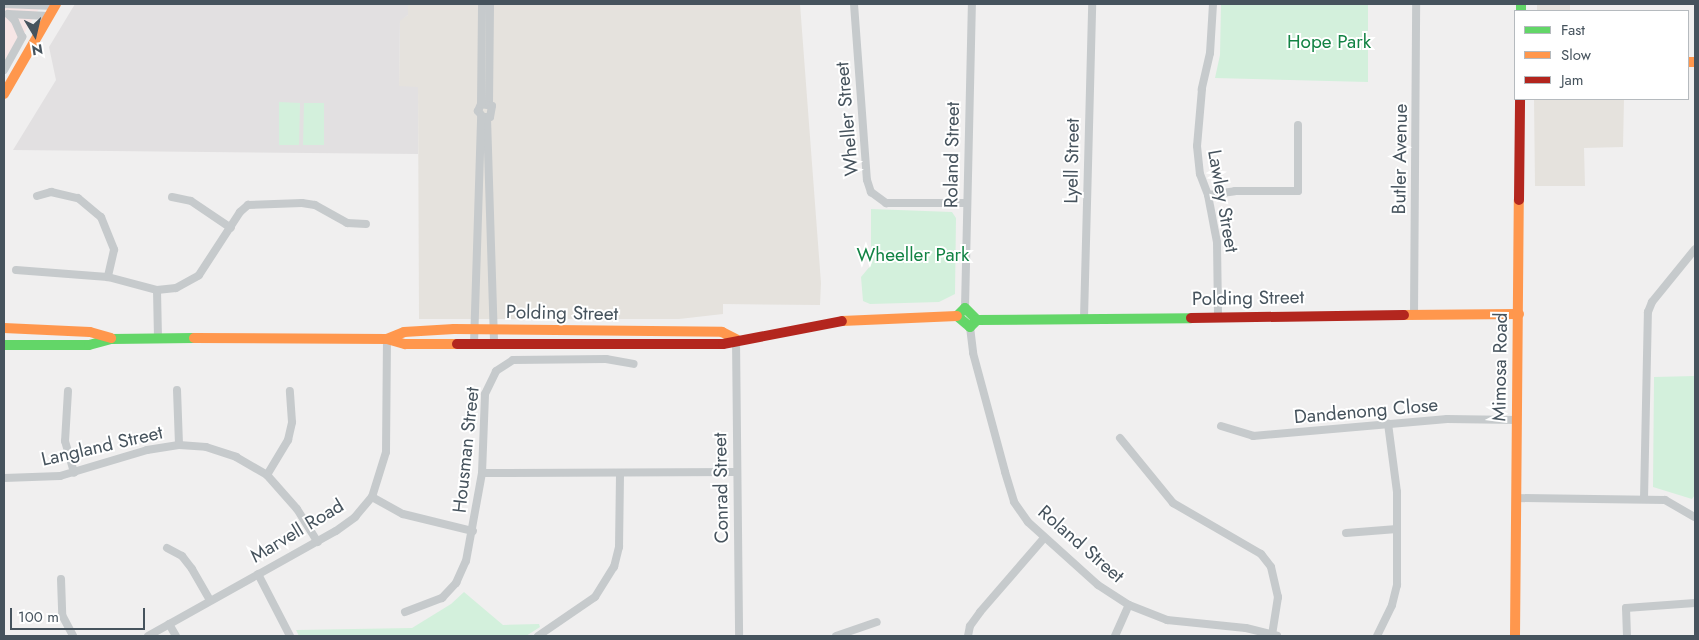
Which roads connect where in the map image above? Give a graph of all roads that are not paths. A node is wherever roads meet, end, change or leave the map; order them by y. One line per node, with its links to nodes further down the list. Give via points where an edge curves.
1 (4, 4): 9 (street)
2 (482, 4): 15 (street)
3 (490, 4): 15 (street)
4 (854, 4): 21 (street, Wheller Street, via 868,180 872,192 886,203)
5 (972, 4): 21 (street, Roland Street)
6 (1092, 4): 35 (street, Lyell Street)
7 (1213, 4): 18 (street, Lawley Street, via 1210,53 1202,89 1197,146 1200,174)
8 (1416, 4): 31 (street, Butler Avenue)
9 (55, 5): 11 (main road)
10 (6, 14): 11 (street); 12 (street, via 15,21 22,37)
11 (48, 16): 13 (main road)
12 (4, 70)
13 (4, 94)
14 (1520, 100): 32 (main road, Mimosa Road)
15 (485, 104): 16 (street, via 478,108); 16 (street, via 494,111)
16 (484, 117): 22 (street); 23 (street)
17 (1298, 125): 18 (street, via 1298,191 1235,190)
18 (1208, 195): 33 (street, Lawley Street, via 1217,242)
19 (37, 196): 28 (street, via 50,192 78,198 101,217 114,250)
20 (172, 197): 25 (street, via 191,201)
21 (967, 203): 30 (street, Roland Street)
22 (489, 217): 23 (street); 39 (street)
23 (476, 218): 38 (street)
24 (366, 224): 25 (street, via 347,223 315,205 260,202 248,205 240,212)
25 (231, 228): 29 (street, via 199,275 187,284)
26 (1695, 249): 64 (street, via 1652,302 1648,312)
27 (16, 270): 28 (street)
28 (108, 277): 29 (street)
29 (157, 290): 41 (street)
30 (965, 308): 34 (main road); 36 (main road)
31 (1414, 314): 32 (main road, Polding Street); 33 (main road, Polding Street)
32 (1519, 314): 51 (main road, Mimosa Road)
33 (1218, 315): 35 (main road, Polding Street)
34 (958, 316): 36 (main road); 43 (main road, Polding Street, via 850,320)
35 (1084, 318): 36 (main road, Polding Street)
36 (974, 323): 69 (street, Roland Street, via 973,354 1014,502)
37 (4, 328): 40 (main road, Polding Street, via 90,332)
38 (474, 330): 39 (main road, Polding Street); 42 (main road, Polding Street, via 404,332); 44 (street)
39 (494, 330): 43 (main road, Polding Street, via 722,332); 45 (street)
40 (112, 338): 41 (main road, Polding Street); 46 (main road, Polding Street, via 89,345)
41 (158, 338): 42 (main road, Polding Street)
42 (387, 339): 44 (main road, Polding Street, via 405,344); 62 (street, Marvell Road, via 386,452)
43 (736, 339): 45 (main road, Polding Street, via 723,344); 56 (street, Conrad Street)
44 (474, 344): 45 (main road, Polding Street)
45 (494, 344)
46 (4, 345)
47 (634, 364): 58 (street, Housman Street, via 606,359 512,360 504,363 489,382 485,394)
48 (68, 390): 57 (street, via 65,441)
49 (177, 390): 55 (street)
50 (290, 390): 60 (street, via 292,422 288,440)
51 (1516, 420): 52 (street, Dandenong Close, via 1447,419); 63 (main road, Mimosa Road)
52 (1388, 424): 53 (street, Dandenong Close, via 1254,436); 66 (street, via 1397,492)
53 (1221, 426)
54 (1120, 438): 80 (street, via 1173,503 1225,531 1266,561 1275,580 1278,597)
55 (178, 445): 57 (street, Langland Street, via 147,450); 60 (street, Langland Street, via 206,447 236,457)
56 (736, 472): 59 (street); 86 (street, Conrad Street)
57 (74, 473): 61 (street, Langland Street, via 46,478)
58 (482, 473): 59 (street); 67 (street, Housman Street)
59 (620, 473): 85 (street, via 619,546 614,567 595,597)
60 (267, 475): 70 (street, Langland Street, via 298,509)
61 (4, 478)
62 (372, 497): 67 (street, via 403,514); 70 (street, Marvell Road, via 355,517)
63 (1516, 498): 64 (street); 91 (main road, Mimosa Road)
64 (1644, 499): 65 (street, via 1665,500)
65 (1695, 517)
66 (1398, 529): 68 (street); 90 (street, via 1397,585 1392,605)
67 (473, 531): 77 (street, Housman Street, via 466,561 456,583 442,598)
68 (1346, 533)
69 (1044, 538): 76 (street, Roland Street, via 1098,585); 88 (street, via 980,612 970,626)
70 (318, 542): 72 (street, Marvell Road)
71 (167, 548): 74 (street, via 182,556)
72 (258, 574): 74 (street, Marvell Road); 84 (street)
73 (61, 579): 81 (street, via 62,615)
74 (210, 600): 79 (street, Marvell Road)
75 (1695, 603): 92 (street, via 1626,608)
76 (1129, 605): 80 (street, Roland Street, via 1167,620); 89 (street)
77 (404, 612)
78 (877, 622): 87 (street)
79 (169, 624): 82 (street, Marvell Road); 83 (street)
80 (1275, 635)
81 (73, 636)
82 (148, 636)
83 (176, 636)
84 (290, 636)
85 (538, 636)
86 (739, 636)
87 (836, 636)
88 (968, 636)
89 (1115, 636)
90 (1377, 636)
91 (1515, 636)
92 (1627, 636)

